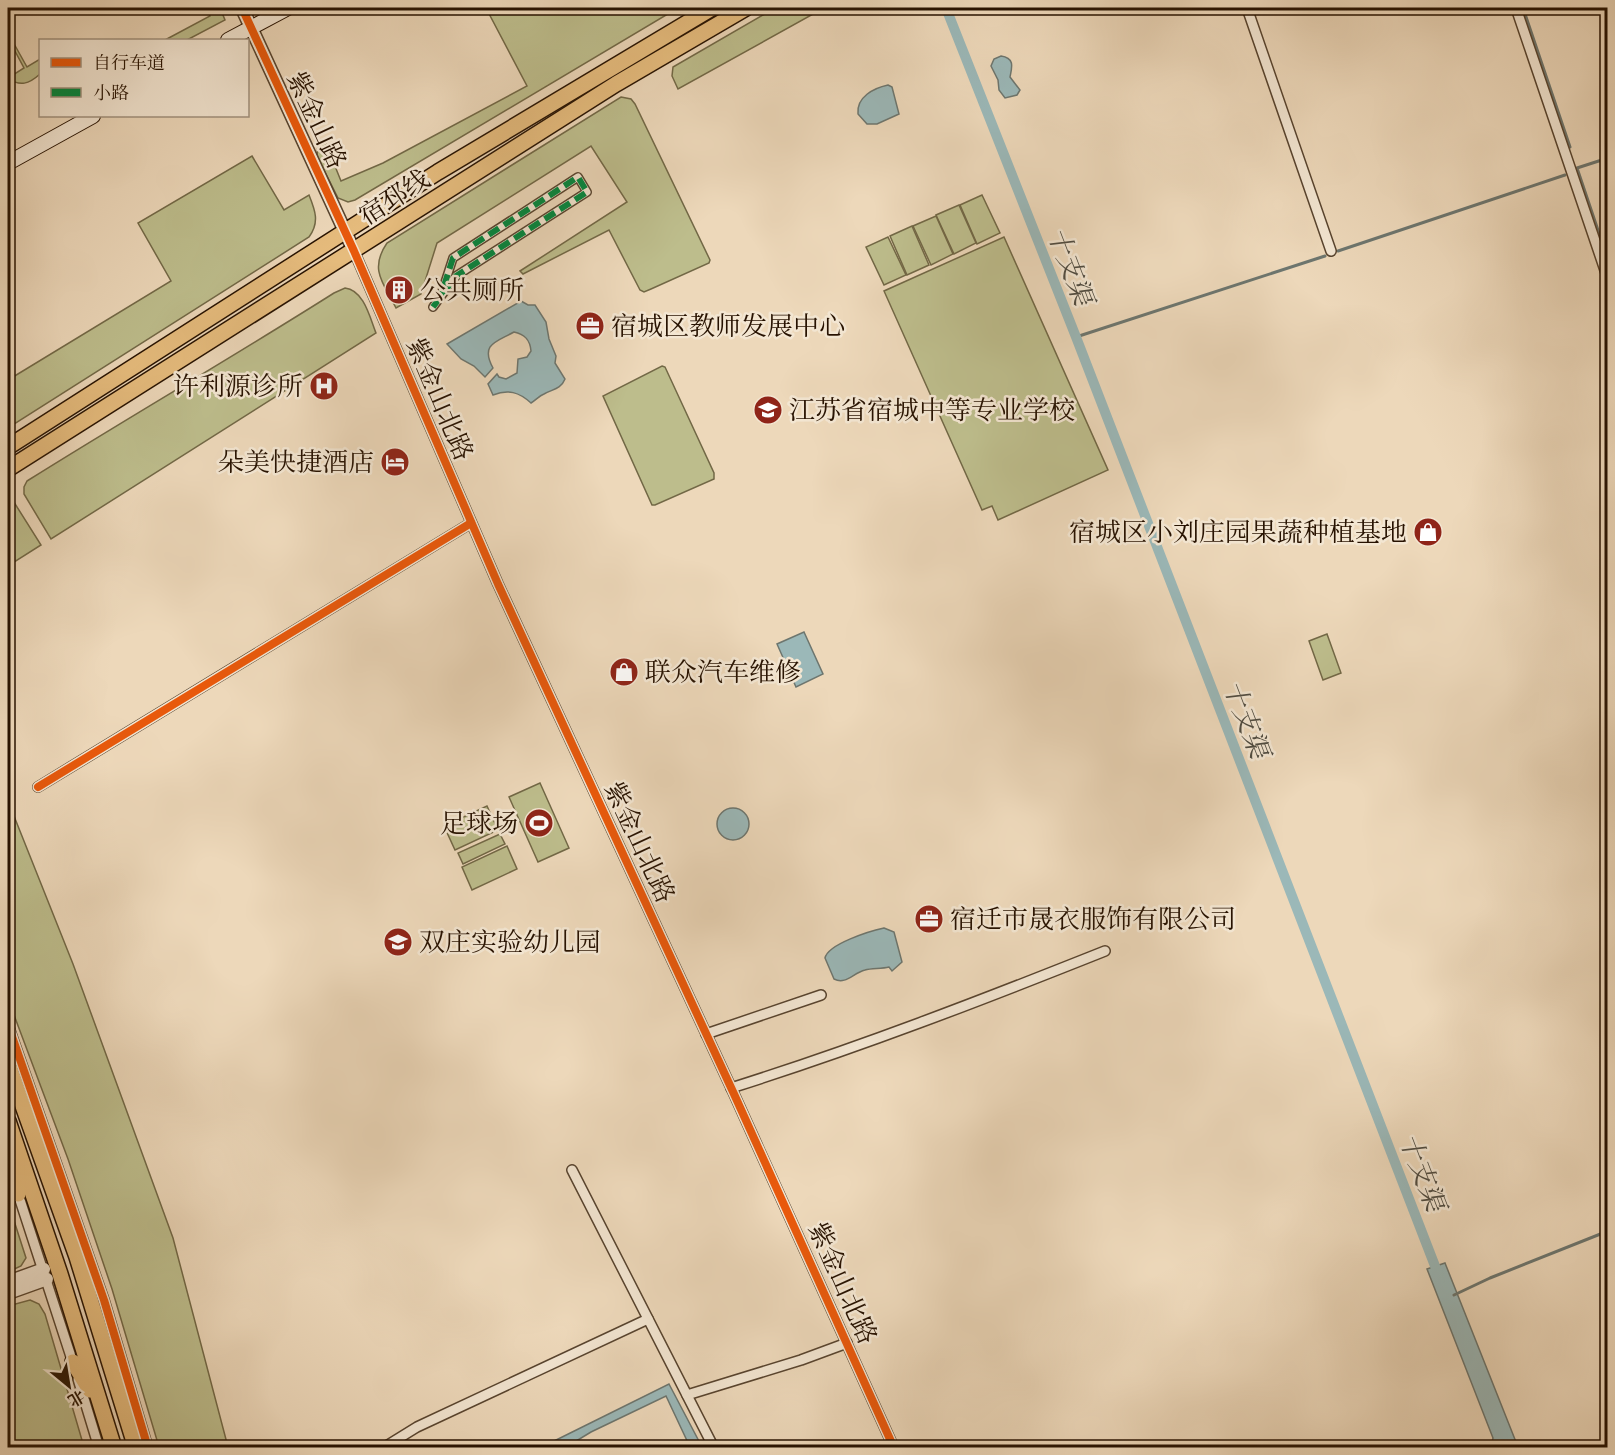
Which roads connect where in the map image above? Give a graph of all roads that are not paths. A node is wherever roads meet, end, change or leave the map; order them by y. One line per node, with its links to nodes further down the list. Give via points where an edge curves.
1 (242, 8): 7 (street, 紫金山路)
2 (288, 8): 7 (main road)
3 (712, 8): 11 (main road, 宿邳线, via 438,172)
4 (747, 8): 13 (main road, 宿邳线, via 616,84)
5 (1246, 8): 12 (street)
6 (1516, 8): 14 (street)
7 (251, 27): 8 (main road); 11 (street, 紫金山路)
8 (230, 39)
9 (91, 117): 10 (main road)
10 (8, 163)
11 (345, 233): 13 (street, 紫金山路); 17 (main road, 宿邳线)
12 (1331, 250)
13 (354, 251): 18 (main road, 宿邳线); 19 (street, 紫金山北路)
14 (1608, 279)
15 (441, 295): 15 (street, via 453,258 578,177 587,192 456,276); 16 (street)
16 (433, 307)
17 (8, 447)
18 (8, 469)
19 (471, 523): 20 (street); 24 (street, 紫金山北路)
20 (38, 787)
21 (1105, 951): 26 (street, via 799,1067)
22 (821, 995): 24 (street)
23 (8, 1025): 43 (street, via 100,1290)
24 (706, 1034): 26 (street, 紫金山北路)
25 (8, 1064): 42 (main road, via 76,1257)
26 (731, 1088): 36 (street, 紫金山北路)
27 (8, 1121): 28 (main road)
28 (17, 1147): 31 (main road); 39 (main road)
29 (8, 1163): 31 (street)
30 (572, 1170): 35 (street)
31 (18, 1194): 32 (street)
32 (45, 1274): 33 (street); 34 (street); 37 (street)
33 (8, 1282)
34 (8, 1293)
35 (648, 1319): 38 (street); 44 (street, via 428,1422)
36 (847, 1343): 38 (street); 46 (street, 紫金山北路)
37 (73, 1362): 39 (main road); 40 (street)
38 (687, 1395): 45 (street)
39 (101, 1407): 41 (main road)
40 (99, 1448)
41 (114, 1448)
42 (136, 1448)
43 (148, 1448)
44 (383, 1448)
45 (714, 1448)
46 (894, 1448)

